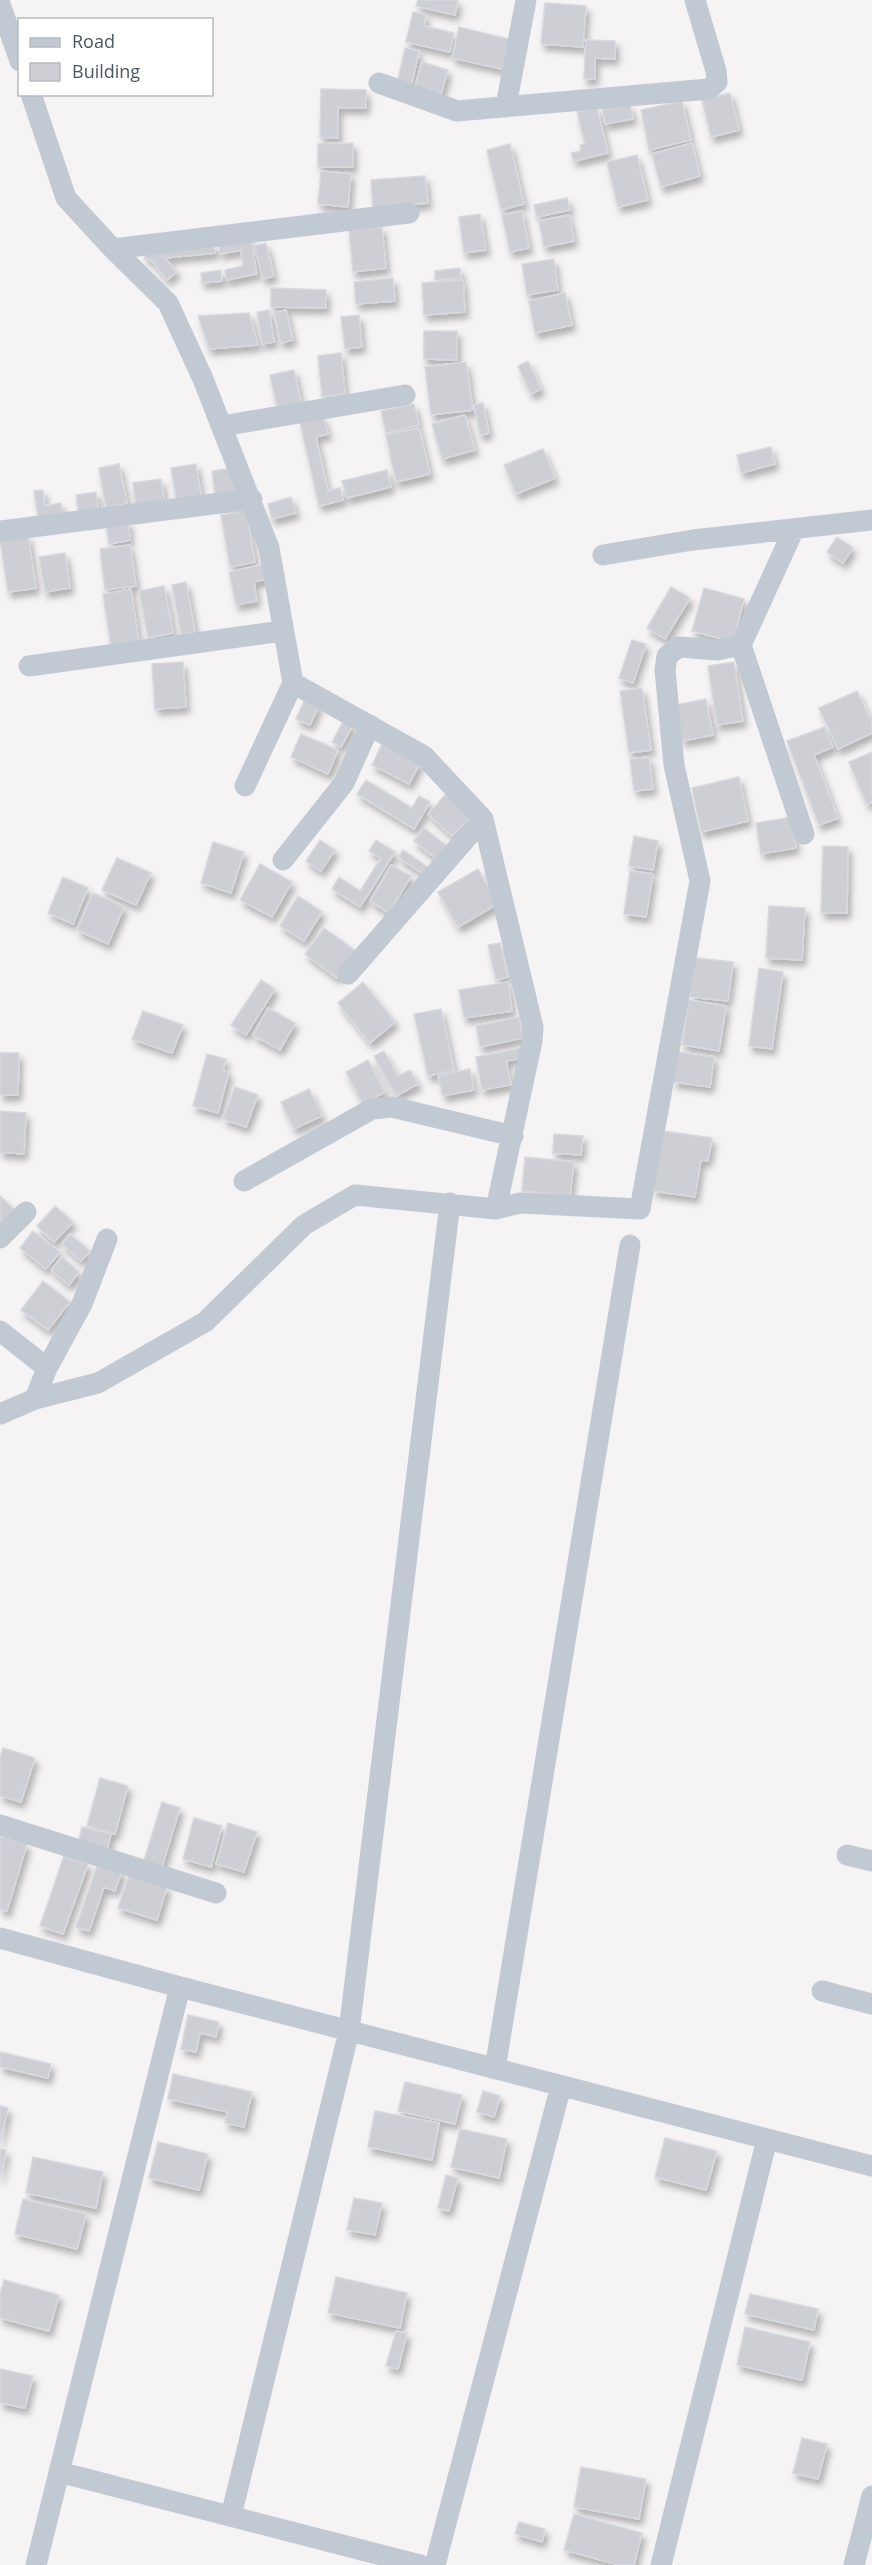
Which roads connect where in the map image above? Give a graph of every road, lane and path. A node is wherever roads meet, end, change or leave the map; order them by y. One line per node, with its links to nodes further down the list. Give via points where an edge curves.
1 (526, 0): 7 (street)
2 (695, 0): 7 (street, via 716,71 717,82 709,89)
3 (0, 4): 4 (street)
4 (18, 55)
5 (379, 83): 7 (street, via 457,111)
6 (32, 96): 9 (street, via 66,198)
7 (506, 106)
8 (409, 213): 9 (street)
9 (113, 249): 11 (street, via 168,303)
10 (405, 395): 11 (street)
11 (222, 426): 12 (street)
12 (252, 500): 15 (street); 17 (street, via 268,548)
13 (872, 520): 14 (street)
14 (794, 529): 16 (street); 18 (street)
15 (0, 531)
16 (603, 555)
17 (282, 631): 19 (street); 20 (street)
18 (741, 645): 24 (street); 30 (street, via 717,650 679,647 667,656 674,765 700,881 640,1209 520,1203)
19 (29, 666)
20 (293, 683): 21 (street); 22 (street)
21 (370, 725): 23 (street, via 424,756); 25 (street, via 344,783)
22 (245, 786)
23 (483, 819): 26 (street); 27 (street, via 533,1027)
24 (804, 834)
25 (283, 860)
26 (348, 974)
27 (513, 1136): 28 (street, via 392,1107 372,1109); 30 (street)
28 (244, 1181)
29 (450, 1203): 30 (street); 37 (street, via 355,1195 304,1225 205,1322 98,1383); 47 (street)
30 (496, 1209)
31 (26, 1212): 32 (street)
32 (0, 1238)
33 (107, 1239): 36 (street, via 82,1304)
34 (630, 1245): 48 (street)
35 (0, 1331): 36 (street)
36 (47, 1368): 37 (street)
37 (35, 1399): 38 (street)
38 (0, 1414)
39 (0, 1825): 42 (street)
40 (847, 1855): 41 (street)
41 (872, 1861)
42 (216, 1893)
43 (0, 1938): 44 (street)
44 (180, 1987): 47 (street); 52 (street)
45 (822, 1991): 46 (street)
46 (872, 2004)
47 (349, 2031): 48 (street); 54 (street)
48 (495, 2069): 49 (street)
49 (561, 2086): 50 (street); 57 (street)
50 (767, 2139): 51 (street); 58 (street)
51 (872, 2166)
52 (59, 2472): 54 (street); 55 (street)
53 (872, 2496): 59 (street)
54 (231, 2516): 56 (street)
55 (36, 2565)
56 (420, 2565)
57 (435, 2565)
58 (662, 2565)
59 (854, 2565)

